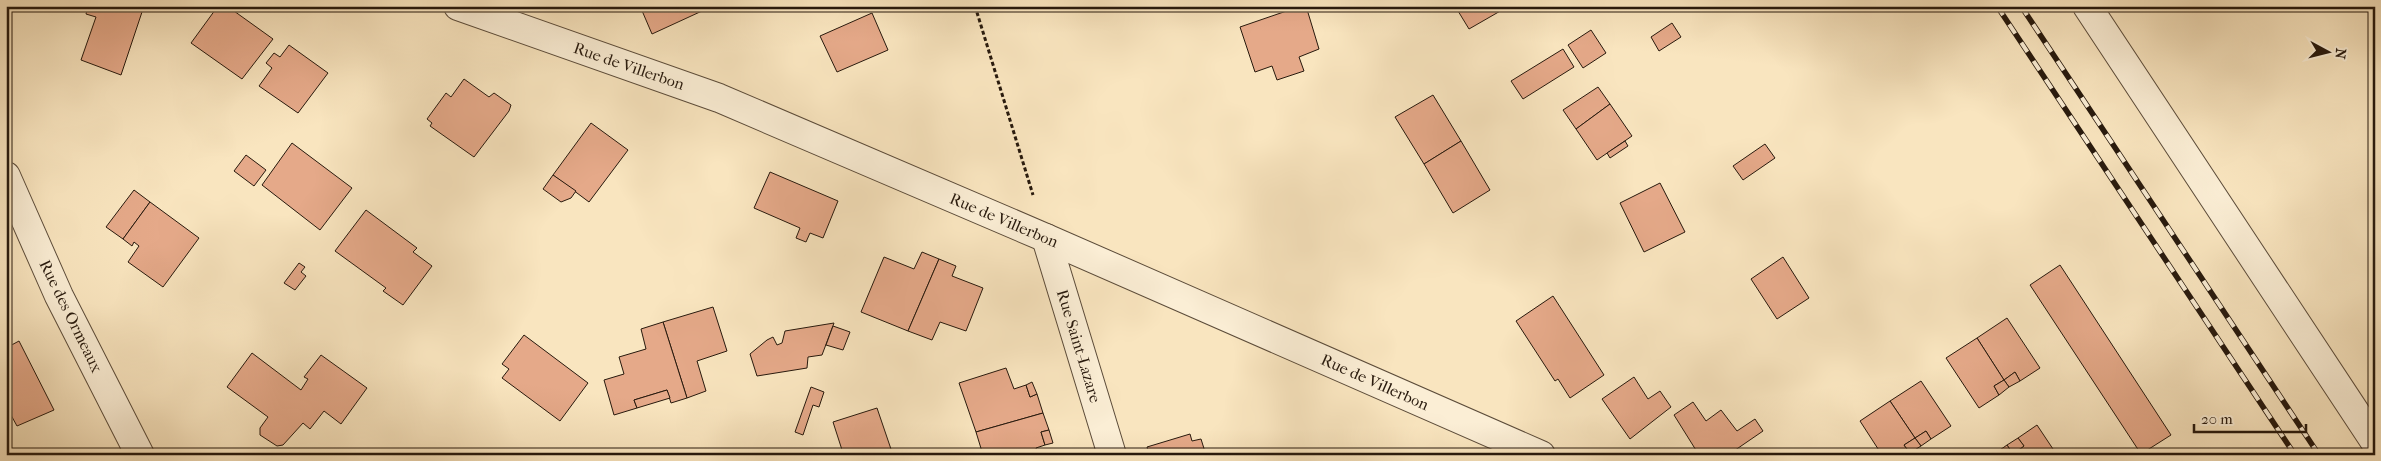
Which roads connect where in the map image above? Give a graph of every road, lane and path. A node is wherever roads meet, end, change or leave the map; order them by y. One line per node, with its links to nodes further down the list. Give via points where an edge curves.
1 (458, 6): 5 (street, Rue de Villerbon, via 719,98)
2 (975, 6): 5 (path)
3 (2087, 6): 6 (street)
4 (6, 176): 7 (street, Rue des Ormeaux, via 59,296)
5 (1046, 238): 8 (street, Rue Saint-Lazare); 9 (street, Rue de Villerbon)
6 (2375, 442)
7 (140, 455)
8 (1112, 455)
9 (1540, 455)

